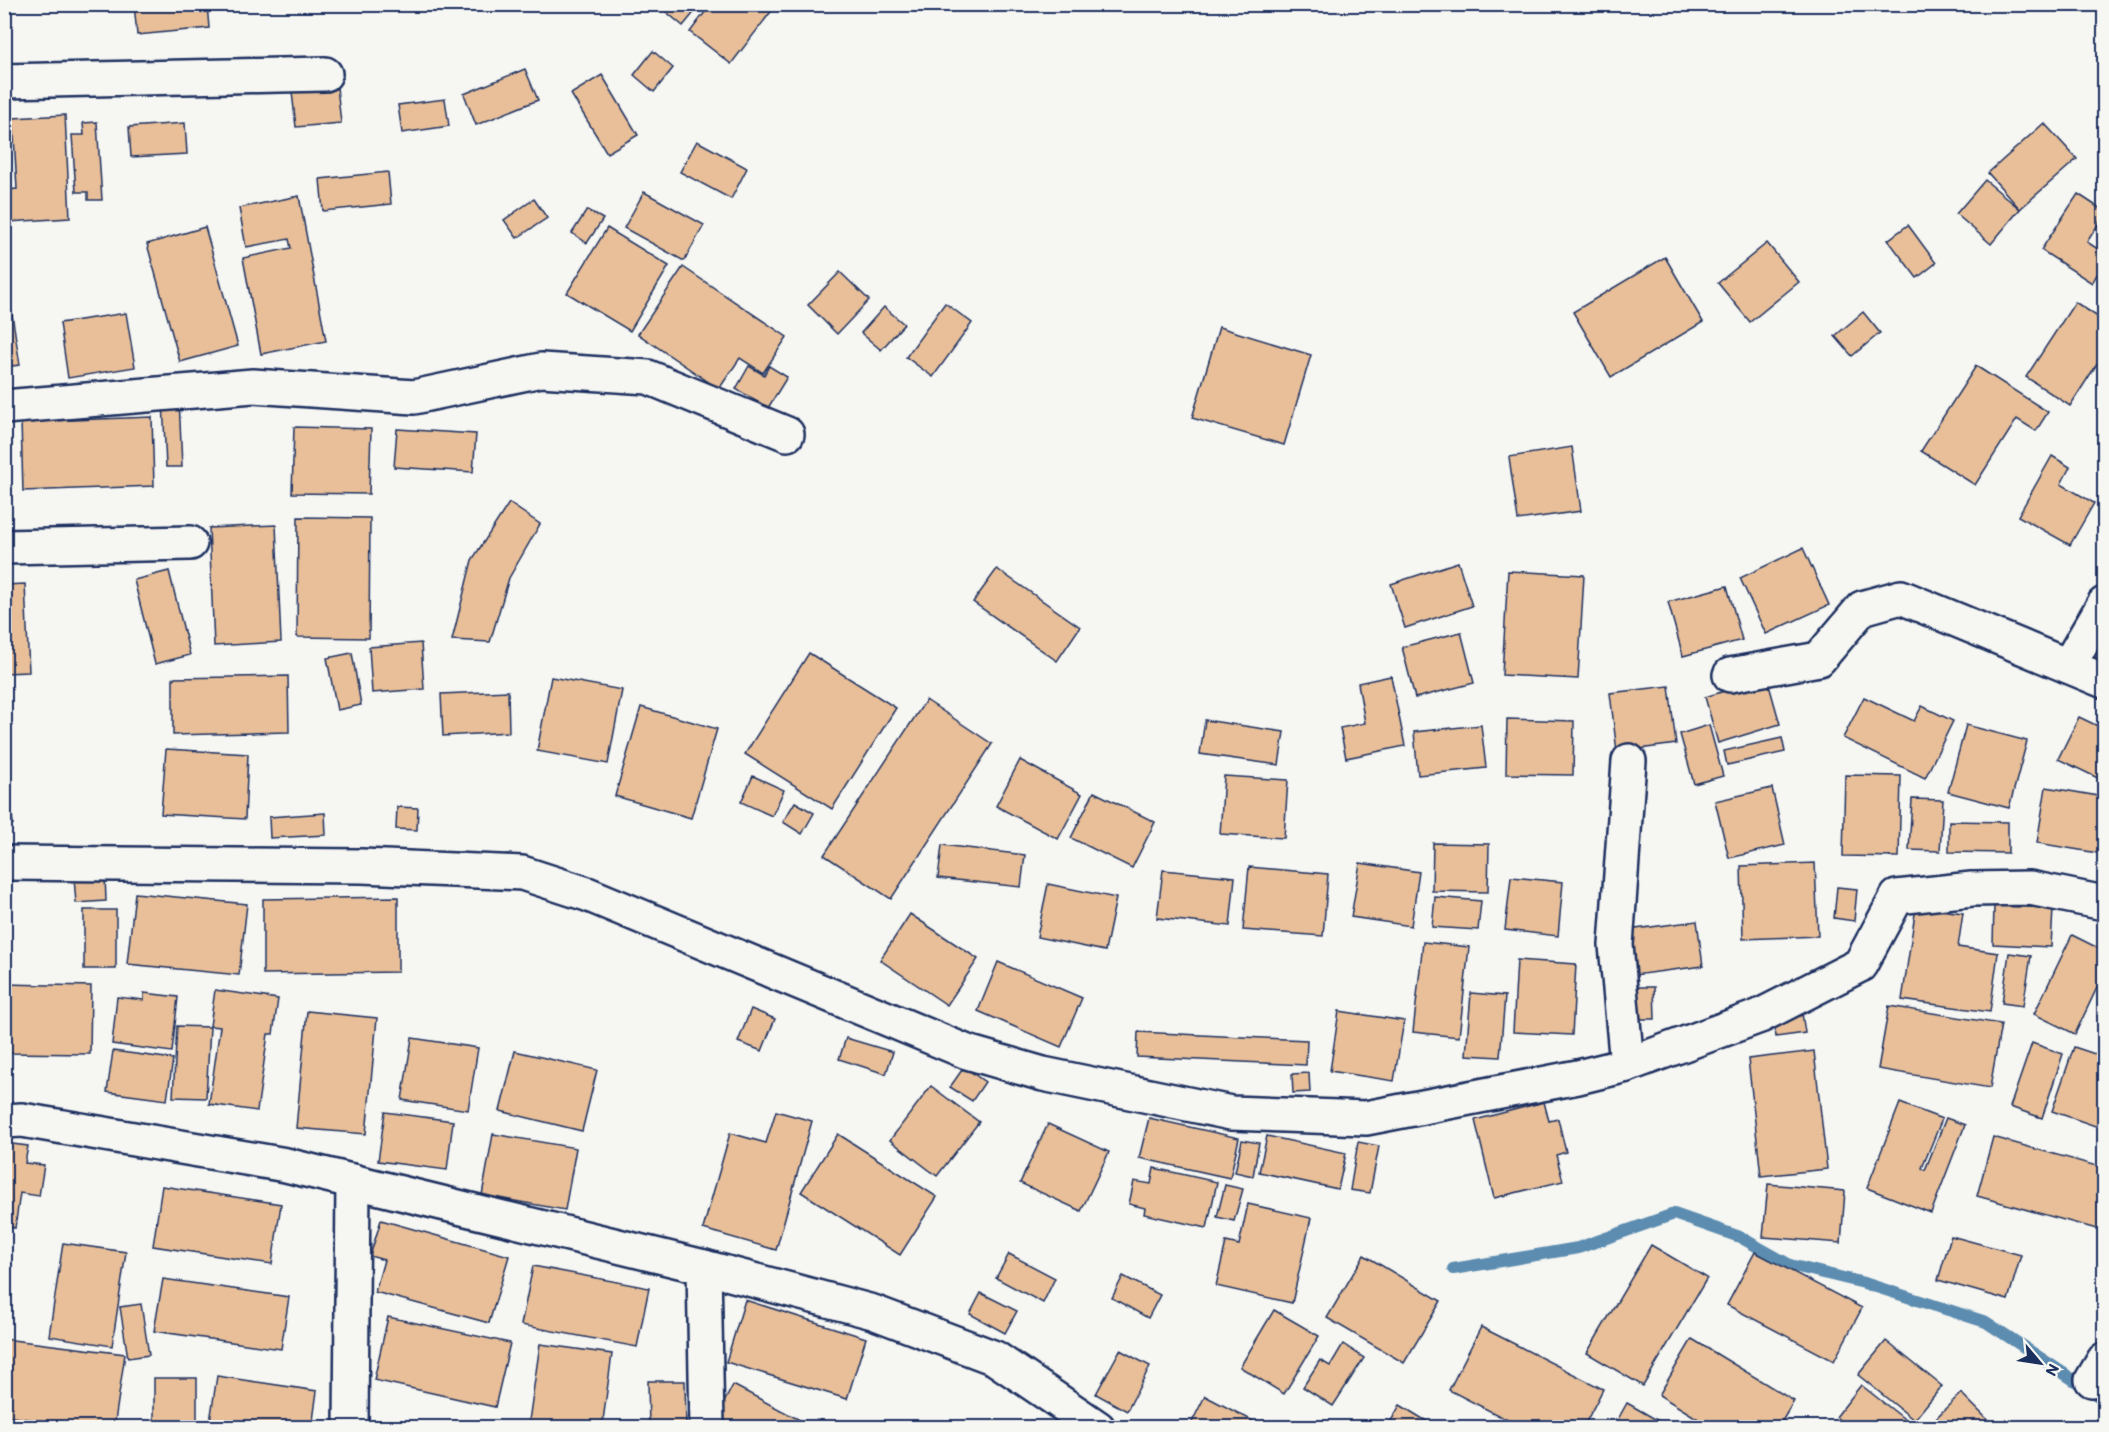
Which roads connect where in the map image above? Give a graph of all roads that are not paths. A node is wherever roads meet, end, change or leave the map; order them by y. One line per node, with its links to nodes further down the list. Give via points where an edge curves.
1 (325, 74): 2 (street)
2 (4, 81)
3 (4, 407): 4 (street, via 253,386 414,397 541,370 648,377)
4 (787, 434)
5 (190, 543): 6 (street)
6 (4, 547)
7 (2104, 604): 8 (street)
8 (2068, 666): 9 (street, via 1901,597 1862,608 1819,659); 10 (street)
9 (1730, 675)
10 (2104, 681)
11 (1629, 760): 14 (street, via 1616,945)
12 (4, 863): 14 (street, via 362,866 522,873 597,898 967,1052 1043,1074 1231,1113 1366,1118)
13 (2104, 903): 14 (street, via 2030,888 1897,897 1860,965 1760,1016)
14 (1627, 1065)
15 (4, 1121): 16 (street, via 22,1120 286,1165)
16 (353, 1181): 17 (street); 18 (street)
17 (704, 1266): 19 (street); 20 (street, via 873,1312 995,1358)
18 (351, 1428)
19 (707, 1428)
20 (1098, 1428)

